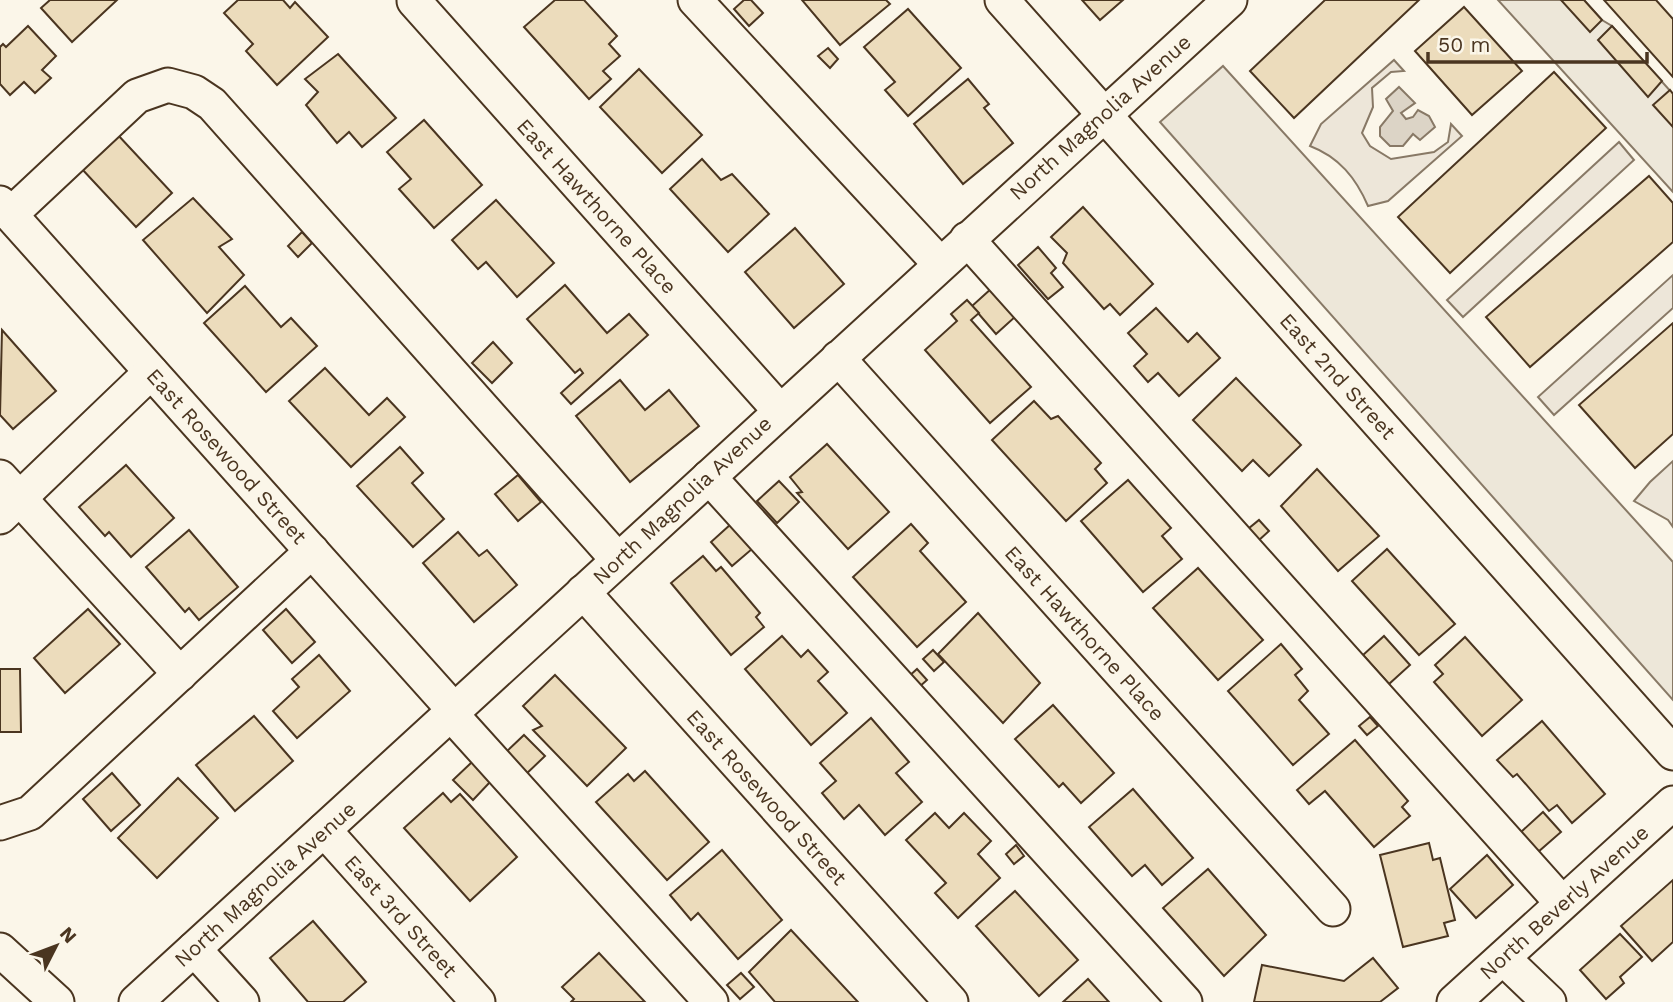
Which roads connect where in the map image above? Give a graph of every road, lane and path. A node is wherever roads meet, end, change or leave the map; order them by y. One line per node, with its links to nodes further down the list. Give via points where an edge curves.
1 (695, 0): 8 (street)
2 (1002, 0): 5 (street, East 2nd Street)
3 (1230, 0): 5 (street, North Magnolia Avenue)
4 (414, 1): 11 (street, East Hawthorne Place)
5 (1104, 113): 7 (street, North Magnolia Avenue); 19 (street, East 2nd Street)
6 (5, 208): 10 (street, East Rosewood Street); 15 (street, via 137,96 168,85 194,92 212,104)
7 (967, 239): 8 (street, North Magnolia Avenue); 23 (street)
8 (940, 264): 9 (street, North Magnolia Avenue)
9 (838, 358): 11 (street, North Magnolia Avenue); 24 (street, East Hawthorne Place)
10 (151, 372): 13 (street); 14 (street, East Rosewood Street)
11 (780, 411): 12 (street, North Magnolia Avenue)
12 (709, 477): 15 (street, North Magnolia Avenue); 34 (street)
13 (7, 498): 17 (street)
14 (312, 551): 17 (street); 18 (street, East Rosewood Street)
15 (618, 560): 16 (street, North Magnolia Avenue)
16 (583, 592): 18 (street, North Magnolia Avenue); 33 (street, East Rosewood Street)
17 (180, 674): 21 (street, via 30,813)
18 (453, 712): 22 (street, North Magnolia Avenue); 32 (street, East Rosewood Street)
19 (1673, 753)
20 (1673, 803): 23 (street, North Beverly Avenue)
21 (0, 823)
22 (324, 830): 25 (street, North Magnolia Avenue); 31 (street, East 3rd Street)
23 (1562, 903): 27 (street, North Beverly Avenue)
24 (1333, 909)
25 (194, 949): 29 (street, North Magnolia Avenue); 30 (street)
26 (0, 950): 28 (street)
27 (1503, 958): 35 (street, North Beverly Avenue); 36 (street)
28 (57, 1002)
29 (136, 1002)
30 (242, 1002)
31 (478, 1002)
32 (711, 1002)
33 (951, 1002)
34 (1185, 1002)
35 (1454, 1002)
36 (1549, 1002)

